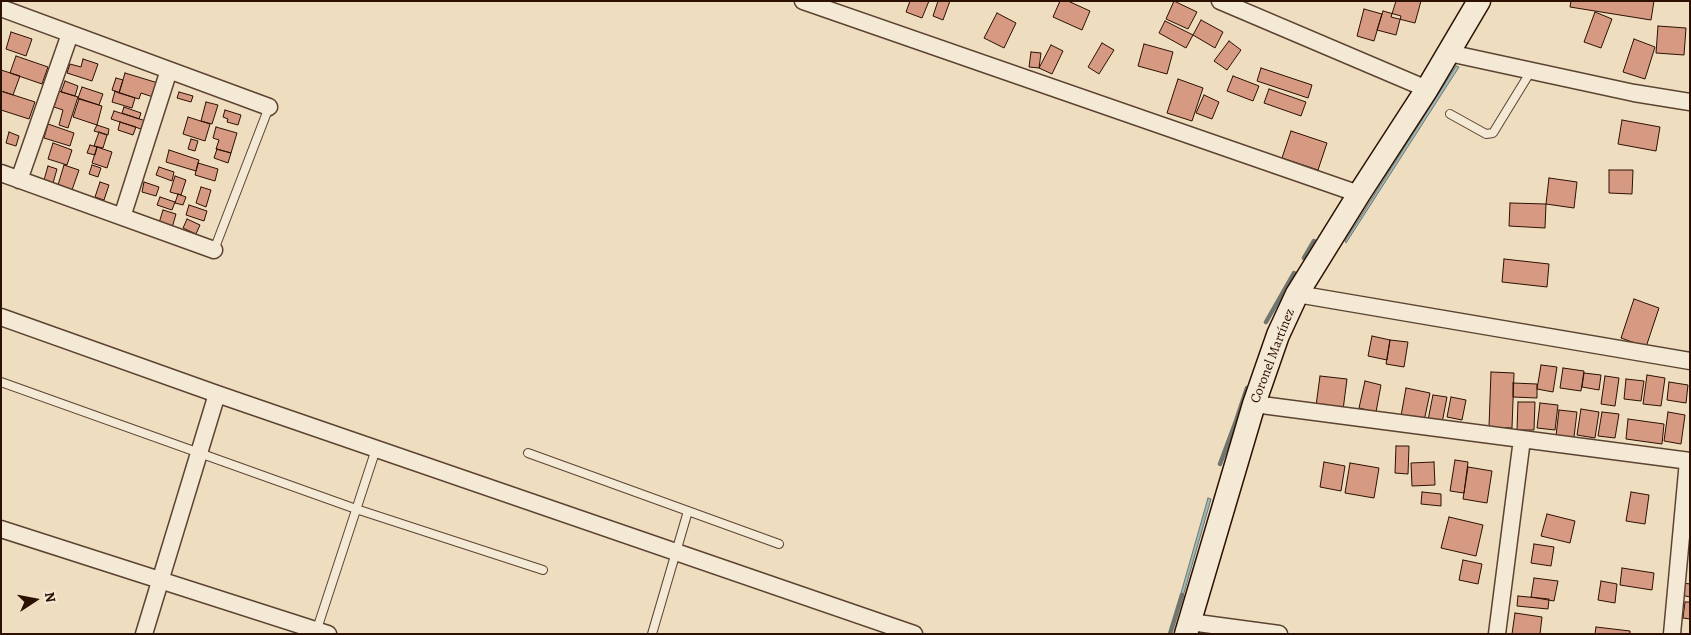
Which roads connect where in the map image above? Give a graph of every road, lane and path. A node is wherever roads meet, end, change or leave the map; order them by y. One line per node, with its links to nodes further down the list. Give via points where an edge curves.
1 (804, 1): 15 (street)
2 (1220, 1): 9 (street)
3 (1479, 1): 6 (main road, Coronel Martínez)
4 (1, 8): 5 (street)
5 (70, 34): 7 (street); 14 (street)
6 (1452, 46): 8 (street); 9 (main road, Coronel Martínez)
7 (169, 70): 11 (street); 16 (street)
8 (1531, 71): 10 (street); 12 (lane, via 1493,133 1486,134)
9 (1427, 89): 15 (main road, Coronel Martínez)
10 (1690, 102)
11 (269, 107): 17 (lane)
12 (1450, 114)
13 (1, 173): 14 (street)
14 (19, 180): 16 (street)
15 (1359, 194): 18 (main road, Coronel Martínez)
16 (122, 217): 17 (street)
17 (214, 250)
18 (1297, 294): 20 (street); 23 (main road, Coronel Martínez, via 1278,335)
19 (1, 317): 22 (street)
20 (1690, 361)
21 (1, 382): 26 (lane)
22 (217, 394): 25 (street); 26 (street)
23 (1254, 404): 24 (street); 36 (main road, Coronel Martínez)
24 (1522, 439): 28 (street); 42 (street)
25 (376, 449): 29 (lane); 33 (street)
26 (199, 453): 29 (lane); 35 (street)
27 (528, 453): 30 (lane)
28 (1689, 461): 43 (street)
29 (356, 509): 34 (lane); 37 (lane)
30 (688, 511): 32 (lane); 33 (lane)
31 (1, 529): 35 (street)
32 (779, 544)
33 (676, 552): 39 (lane); 40 (street)
34 (543, 570)
35 (160, 579): 37 (street); 38 (street)
36 (1188, 628): 41 (street)
37 (320, 632)
38 (144, 634)
39 (652, 634)
40 (914, 634)
41 (1279, 634)
42 (1497, 634)
43 (1672, 634)

